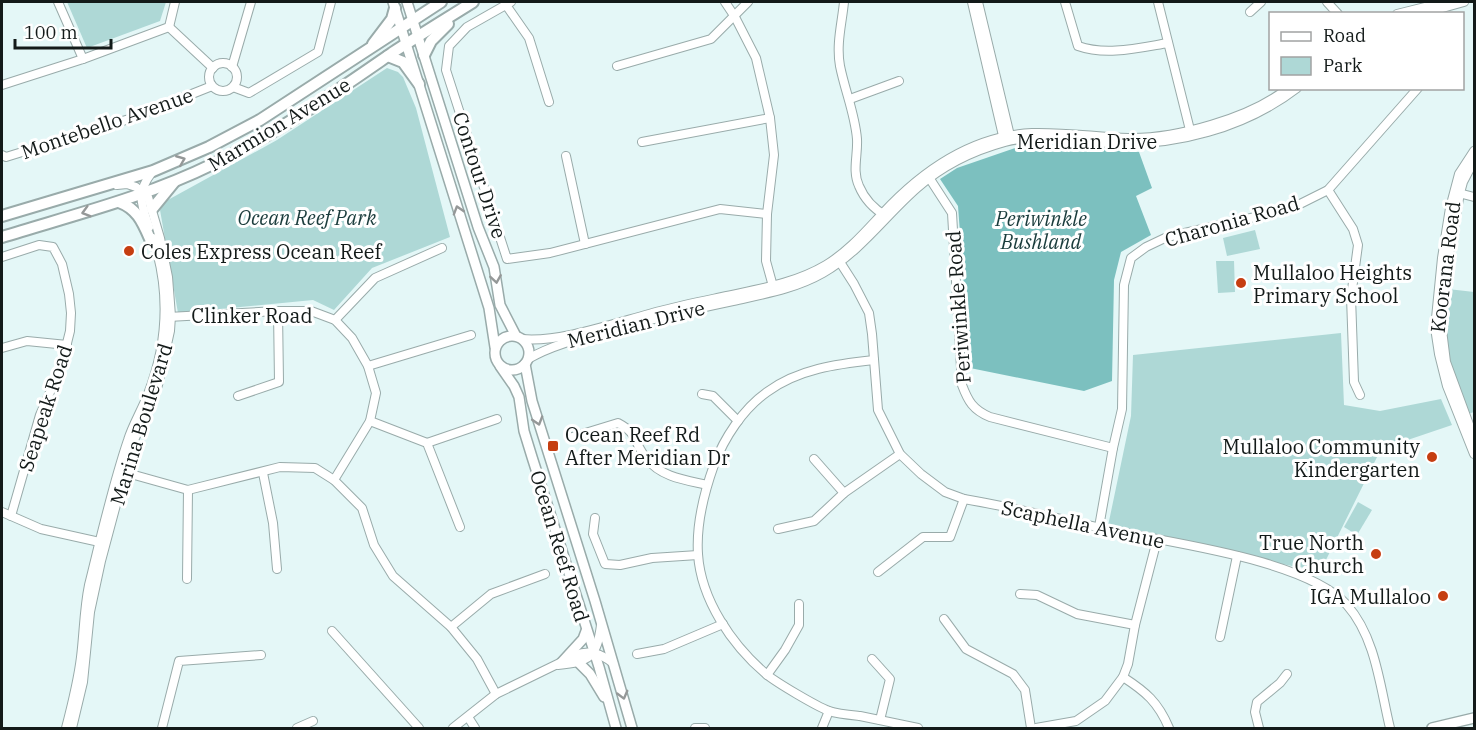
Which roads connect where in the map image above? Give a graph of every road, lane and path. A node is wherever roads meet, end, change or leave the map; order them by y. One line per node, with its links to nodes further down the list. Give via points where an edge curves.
1 (58, 2): 35 (street)
2 (175, 2): 27 (street)
3 (251, 2): 37 (street)
4 (332, 2): 43 (street, via 318,52 249,93)
5 (407, 2): 26 (main road)
6 (420, 2): 19 (highway, via 426,6)
7 (472, 2): 29 (highway, Marmion Avenue)
8 (483, 2): 33 (highway, via 439,32)
9 (724, 2): 25 (street)
10 (748, 2): 25 (street)
11 (844, 2): 47 (street, via 838,31 840,65)
12 (972, 2): 51 (street)
13 (978, 2): 51 (street)
14 (1065, 2): 30 (street, via 1078,46 1090,51)
15 (1158, 2): 30 (street)
16 (1261, 2): 22 (street)
17 (1464, 2): 21 (street)
18 (508, 3): 48 (street, via 529,38); 72 (street, Contour Drive, via 467,27 449,46 446,70 489,206 507,259)
19 (438, 4): 26 (highway, Marmion Avenue)
20 (394, 5): 28 (main road); 32 (highway, via 392,19)
21 (1442, 7): 23 (street); 24 (street)
22 (1250, 12)
23 (1410, 12)
24 (1427, 12)
25 (735, 16): 36 (street, via 711,39); 49 (street, via 756,58)
26 (412, 20): 28 (highway, Marmion Avenue); 29 (main road)
27 (169, 27): 35 (street); 38 (street)
28 (401, 28): 31 (main road); 32 (highway, Marmion Avenue)
29 (418, 37): 31 (highway, Marmion Avenue); 33 (main road)
30 (1167, 43): 50 (street)
31 (406, 44): 34 (highway, Marmion Avenue); 40 (main road)
32 (372, 47): 57 (highway, Marmion Avenue, one-way to 32, via 255,123)
33 (424, 55): 81 (main road, one-way to 81, via 494,267 500,305)
34 (388, 56): 40 (highway, via 403,62); 59 (highway, Marmion Avenue, via 271,133)
35 (83, 59): 41 (street)
36 (617, 66)
37 (232, 67): 38 (street, via 222,63); 43 (street, via 237,75)
38 (213, 68): 42 (street, via 209,77)
39 (899, 81): 47 (street)
40 (419, 84): 83 (main road, one-way to 40, via 489,308)
41 (2, 85)
42 (212, 86): 43 (street, via 220,91); 54 (street, Montebello Avenue, via 129,119 6,157)
43 (233, 87)
44 (1285, 90): 50 (street, Meridian Drive, via 1256,108)
45 (1294, 90): 50 (street, Meridian Drive, via 1252,117)
46 (1416, 90): 61 (street, Charonia Road)
47 (850, 99): 68 (street, via 857,140 857,183 863,196)
48 (549, 102)
49 (770, 118): 52 (street); 67 (street, via 774,155)
50 (1191, 132): 51 (street, Meridian Drive, via 1161,142 1135,144)
51 (1007, 139): 58 (street, Meridian Drive)
52 (642, 142)
53 (1474, 151): 62 (street, Koorana Road, via 1459,174)
54 (2, 155)
55 (566, 156): 72 (street)
56 (1474, 161): 62 (street, Koorana Road)
57 (153, 171): 60 (highway, Marmion Avenue); 63 (street)
58 (928, 176): 68 (street, Meridian Drive); 98 (street, Periwinkle Road, via 952,213 962,385 968,403 990,417)
59 (174, 182): 63 (highway, Marmion Avenue); 66 (highway)
60 (106, 186): 63 (street, via 132,185); 69 (highway, Marmion Avenue)
61 (1328, 190): 90 (street, via 1353,229 1358,245 1351,297 1354,382); 98 (street, Charonia Road, via 1290,209 1167,237 1131,258 1124,285 1122,409)
62 (1457, 192): 64 (street); 96 (street, Koorana Road, via 1440,329 1452,382); 100 (street, Koorana Road, via 1442,258 1435,328 1447,386)
63 (142, 194): 65 (highway, Marmion Avenue); 66 (street, Marina Boulevard, via 148,197); 71 (street, Marina Boulevard, via 140,201)
64 (1474, 197)
65 (119, 202): 70 (highway, Marmion Avenue, one-way to 70); 71 (highway, via 139,216)
66 (152, 208): 78 (street, Marina Boulevard, via 167,269)
67 (767, 214): 72 (street, Contour Drive, via 720,209); 76 (street, via 766,261)
68 (885, 215): 75 (street, Meridian Drive)
69 (2, 216)
70 (2, 237)
71 (154, 242): 78 (street, Marina Boulevard)
72 (585, 244)
73 (442, 248): 79 (street, via 375,278)
74 (2, 257): 82 (street, Seapeak Road, via 39,245 56,250 70,303)
75 (838, 260): 76 (street, Meridian Drive); 85 (street, Scaphella Avenue, via 869,313)
76 (774, 289): 81 (street, Meridian Drive, via 680,306 561,336); 86 (street, Meridian Drive, via 559,344)
77 (278, 311): 78 (street, Clinker Road); 79 (street, Clinker Road, via 310,311); 91 (street, via 279,382)
78 (168, 317): 102 (street, Marina Boulevard, via 167,352 158,385)
79 (335, 320): 87 (street, Clinker Road, via 352,338)
80 (471, 335): 87 (street)
81 (519, 338): 83 (main road, via 506,337); 86 (main road, via 528,348)
82 (67, 345): 84 (street, via 27,341); 110 (street, Seapeak Road, via 40,415)
83 (495, 347): 88 (main road)
84 (2, 348)
85 (874, 360): 94 (street, via 838,363 803,373 766,392); 99 (street, Scaphella Avenue, via 878,410)
86 (527, 362): 88 (main road, via 516,370); 126 (main road, Ocean Reef Road, one-way to 126, via 532,401)
87 (368, 366): 93 (street, Clinker Road, via 376,393)
88 (500, 366): 131 (main road, Ocean Reef Road, via 519,397 524,431)
89 (702, 394): 94 (street, via 713,396)
90 (1360, 395)
91 (238, 396)
92 (497, 419): 97 (street)
93 (370, 421): 97 (street); 104 (street, Clinker Road)
94 (738, 421): 105 (street, via 720,449)
95 (569, 438): 105 (street, via 618,423 630,429 647,459 668,476)
96 (1474, 438)
97 (427, 443): 112 (street)
98 (1113, 448): 113 (street, Charonia Road)
99 (900, 454): 107 (street); 108 (street, Scaphella Avenue, via 945,492)
100 (1474, 454)
101 (814, 459): 107 (street)
102 (122, 471): 106 (street); 116 (street, Marina Boulevard)
103 (263, 473): 104 (street, via 280,467 315,468); 106 (street); 119 (street)
104 (334, 480): 129 (street, via 362,508 374,545 393,576)
105 (707, 485): 117 (street)
106 (188, 490): 122 (street)
107 (844, 493): 114 (street, via 814,521)
108 (964, 499): 113 (street, Scaphella Avenue); 120 (street, via 950,537 923,537)
109 (2, 512): 110 (street)
110 (11, 516): 116 (street, via 41,529)
111 (595, 518): 117 (street, via 593,534 605,564 620,566 652,558)
112 (459, 526)
113 (1099, 527): 115 (street, Scaphella Avenue)
114 (778, 529)
115 (1157, 540): 118 (street, Scaphella Avenue); 128 (street)
116 (103, 543): 152 (street, Marina Boulevard, via 87,597 79,670); 153 (street, Marina Boulevard, via 83,682)
117 (698, 555): 127 (street, via 706,590)
118 (1236, 556): 132 (street); 168 (street, Scaphella Avenue, via 1290,571 1320,585 1346,604 1369,642)
119 (277, 569)
120 (878, 572)
121 (545, 574): 129 (street, via 491,594)
122 (187, 579)
123 (1020, 594): 128 (street, via 1037,595 1077,614)
124 (799, 604): 141 (street, via 799,625)
125 (944, 619): 165 (street, via 966,650 1013,674 1025,690)
126 (601, 623): 133 (street); 138 (main road, Ocean Reef Road)
127 (723, 624): 134 (street, via 664,649); 141 (street, via 737,646)
128 (1135, 625): 142 (street)
129 (451, 627): 143 (street, via 477,659)
130 (332, 632): 156 (street)
131 (586, 632): 133 (main road, Ocean Reef Road); 139 (main road)
132 (1221, 637)
133 (594, 652): 137 (street); 138 (street); 139 (street, via 584,652); 144 (main road, Ocean Reef Road)
134 (637, 654)
135 (261, 655): 154 (street, via 179,661)
136 (872, 659): 148 (street, via 890,679)
137 (578, 662): 139 (street); 144 (main road, via 590,674)
138 (613, 663): 160 (main road, Ocean Reef Road, one-way to 160)
139 (558, 664): 143 (street)
140 (1287, 674): 167 (street, via 1257,702)
141 (767, 675): 145 (street)
142 (1123, 676): 151 (street, via 1105,701); 166 (street, via 1147,692 1162,712)
143 (496, 694): 146 (street)
144 (611, 710): 159 (main road, Ocean Reef Road)
145 (829, 711): 148 (street); 163 (street)
146 (468, 717): 157 (street); 158 (street)
147 (1474, 718): 169 (main road)
148 (879, 720): 164 (street)
149 (313, 721): 155 (street)
150 (1474, 724): 170 (main road)
151 (1077, 725): 165 (street)
152 (66, 729)
153 (72, 729)
154 (162, 729)
155 (297, 729)
156 (419, 729)
157 (453, 729)
158 (476, 729)
159 (616, 729)
160 (632, 729)
161 (695, 729): 162 (street)
162 (705, 729)
163 (822, 729)
164 (918, 729)
165 (1034, 729)
166 (1168, 729)
167 (1259, 729)
168 (1390, 729)
169 (1432, 729)
170 (1456, 729)

